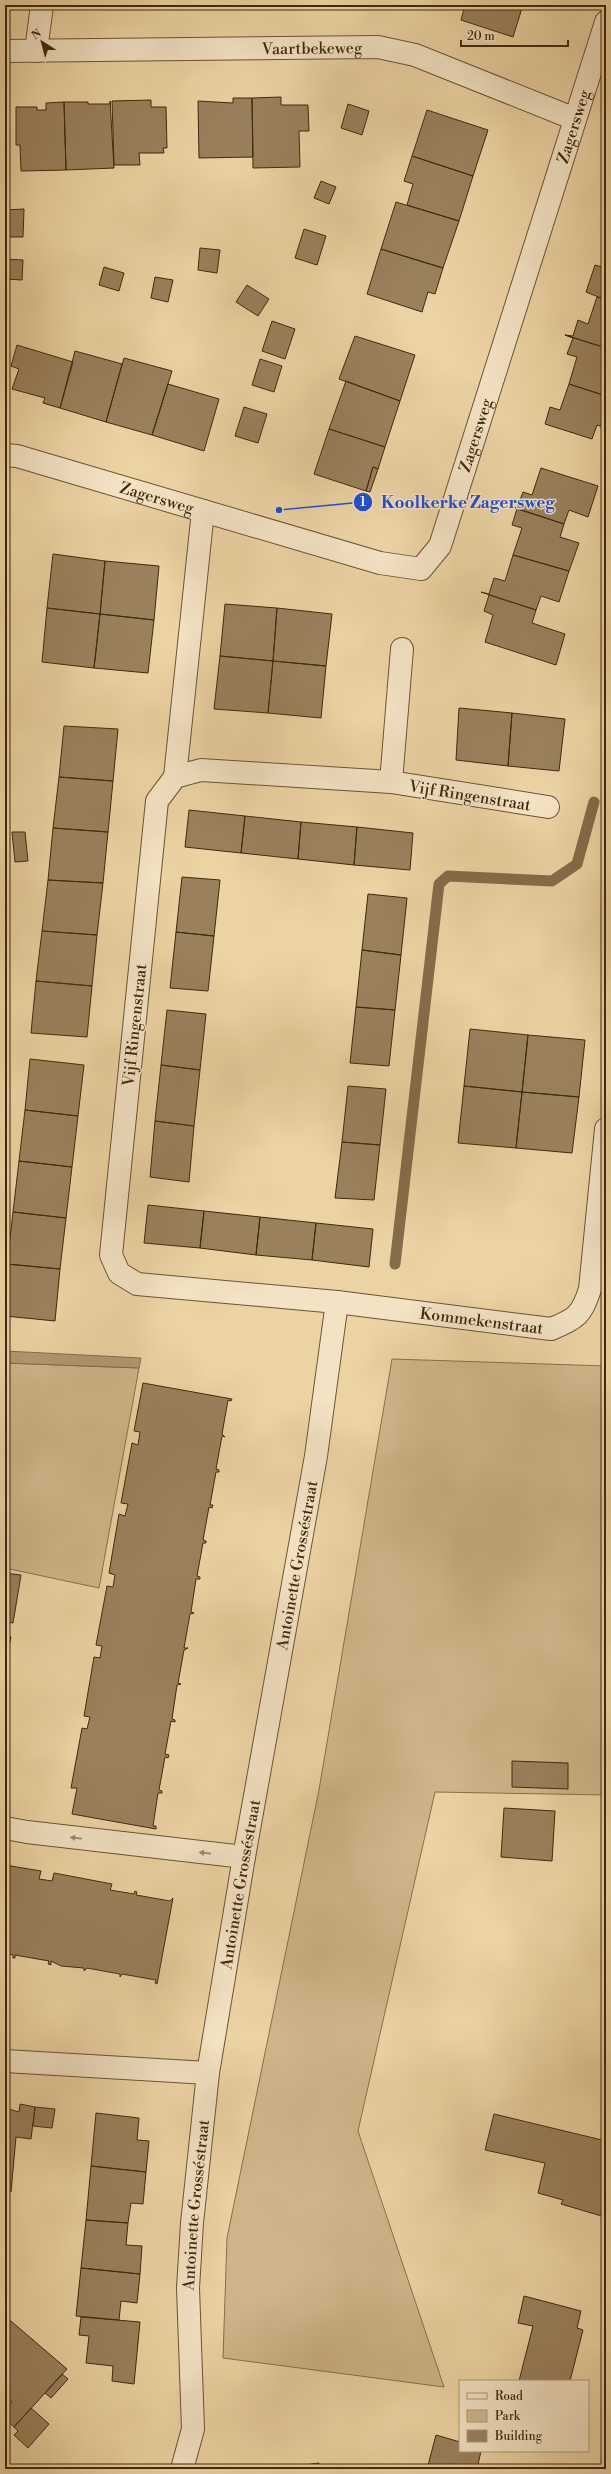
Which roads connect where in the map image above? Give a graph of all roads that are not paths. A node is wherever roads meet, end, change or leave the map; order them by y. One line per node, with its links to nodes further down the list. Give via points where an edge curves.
1 (42, 5): 4 (street)
2 (606, 22): 5 (street, Zagersweg)
3 (5, 51): 4 (street, Vaartbekeweg)
4 (36, 51): 5 (street, Vaartbekeweg, via 378,47 416,55)
5 (575, 119): 7 (street, Zagersweg, via 440,546 421,569 380,563)
6 (5, 455): 7 (street, Zagersweg)
7 (203, 511): 9 (street)
8 (402, 649): 10 (street, Vijf Ringenstraat)
9 (175, 777): 10 (street, Vijf Ringenstraat, via 201,770); 13 (street, Vijf Ringenstraat, via 157,801 111,1255 119,1273 137,1284)
10 (391, 782): 11 (street, Vijf Ringenstraat)
11 (548, 807)
12 (606, 1129): 13 (street, Kommekenstraat, via 590,1289 584,1308 572,1321 551,1329)
13 (337, 1302): 15 (street, Antoinette Grosséstraat, via 316,1456)
14 (5, 1828): 15 (street, one-way to 14)
15 (244, 1857): 17 (street, Antoinette Grosséstraat)
16 (5, 2061): 17 (street)
17 (208, 2073): 18 (street, Antoinette Grosséstraat, via 192,2223 188,2288 193,2429)
18 (182, 2469)

